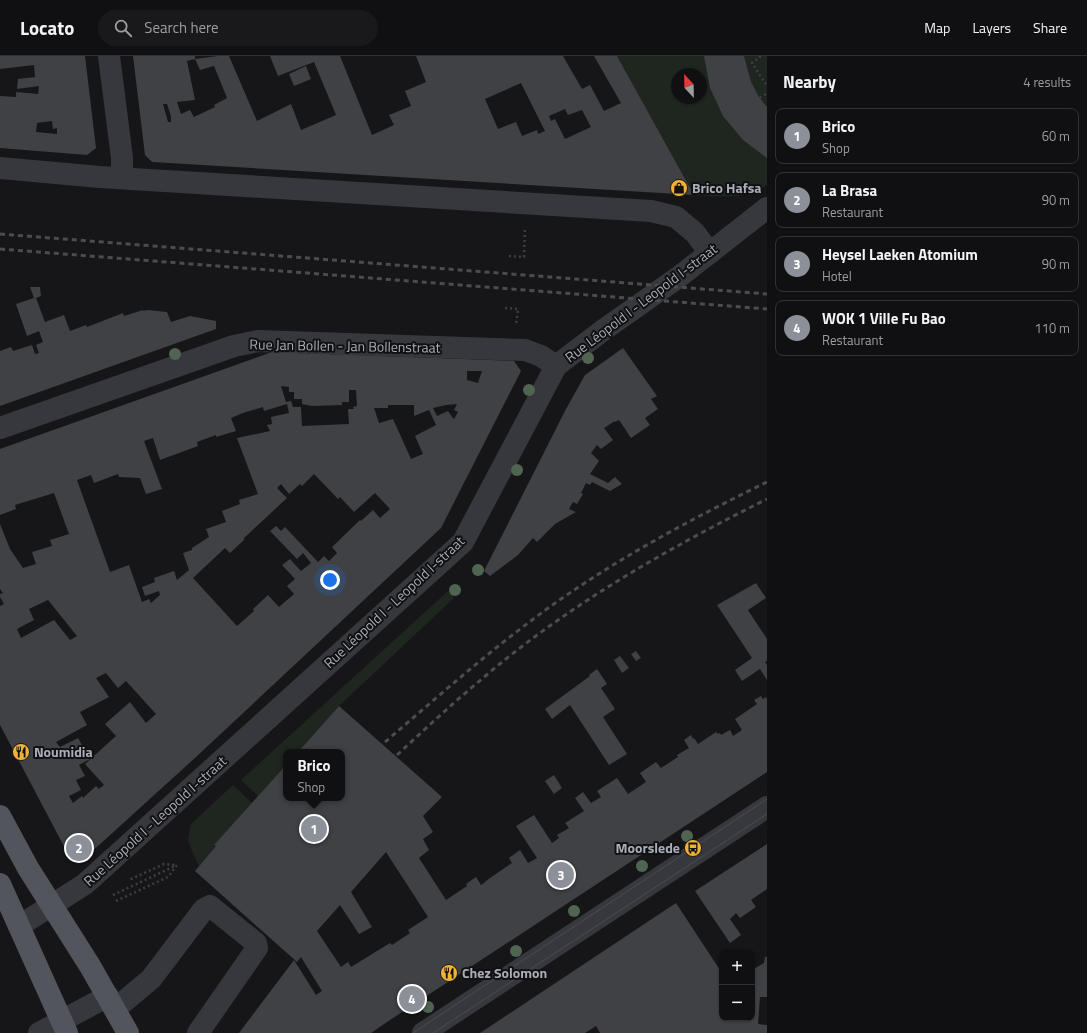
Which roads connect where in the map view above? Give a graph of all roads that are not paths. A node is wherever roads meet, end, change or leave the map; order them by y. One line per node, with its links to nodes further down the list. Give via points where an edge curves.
1 (110, 56): 3 (street)
2 (0, 168): 3 (street)
3 (122, 178): 5 (street, via 651,211 676,217 695,233)
4 (767, 208): 5 (street, Rue Léopold I - Leopold I-straat)
5 (710, 253): 6 (street, Rue Léopold I - Leopold I-straat)
6 (556, 366): 7 (street, Rue Jan Bollen - Jan Bollenstraat, via 541,356 525,350 258,341 234,346); 11 (street, Rue Léopold I - Leopold I-straat, via 463,542 85,884)
7 (0, 428)
8 (767, 807): 18 (street)
9 (0, 816): 11 (main road)
10 (0, 884): 12 (main road)
11 (52, 906): 12 (street, Rue Léopold I - Leopold I-straat); 13 (main road)
12 (19, 926): 14 (main road)
13 (111, 1002): 14 (street); 16 (main road); 17 (street, via 151,979 204,909 210,906 256,943 256,948)
14 (64, 1027): 15 (street)
15 (39, 1033)
16 (128, 1033)
17 (198, 1033)
18 (423, 1033)

